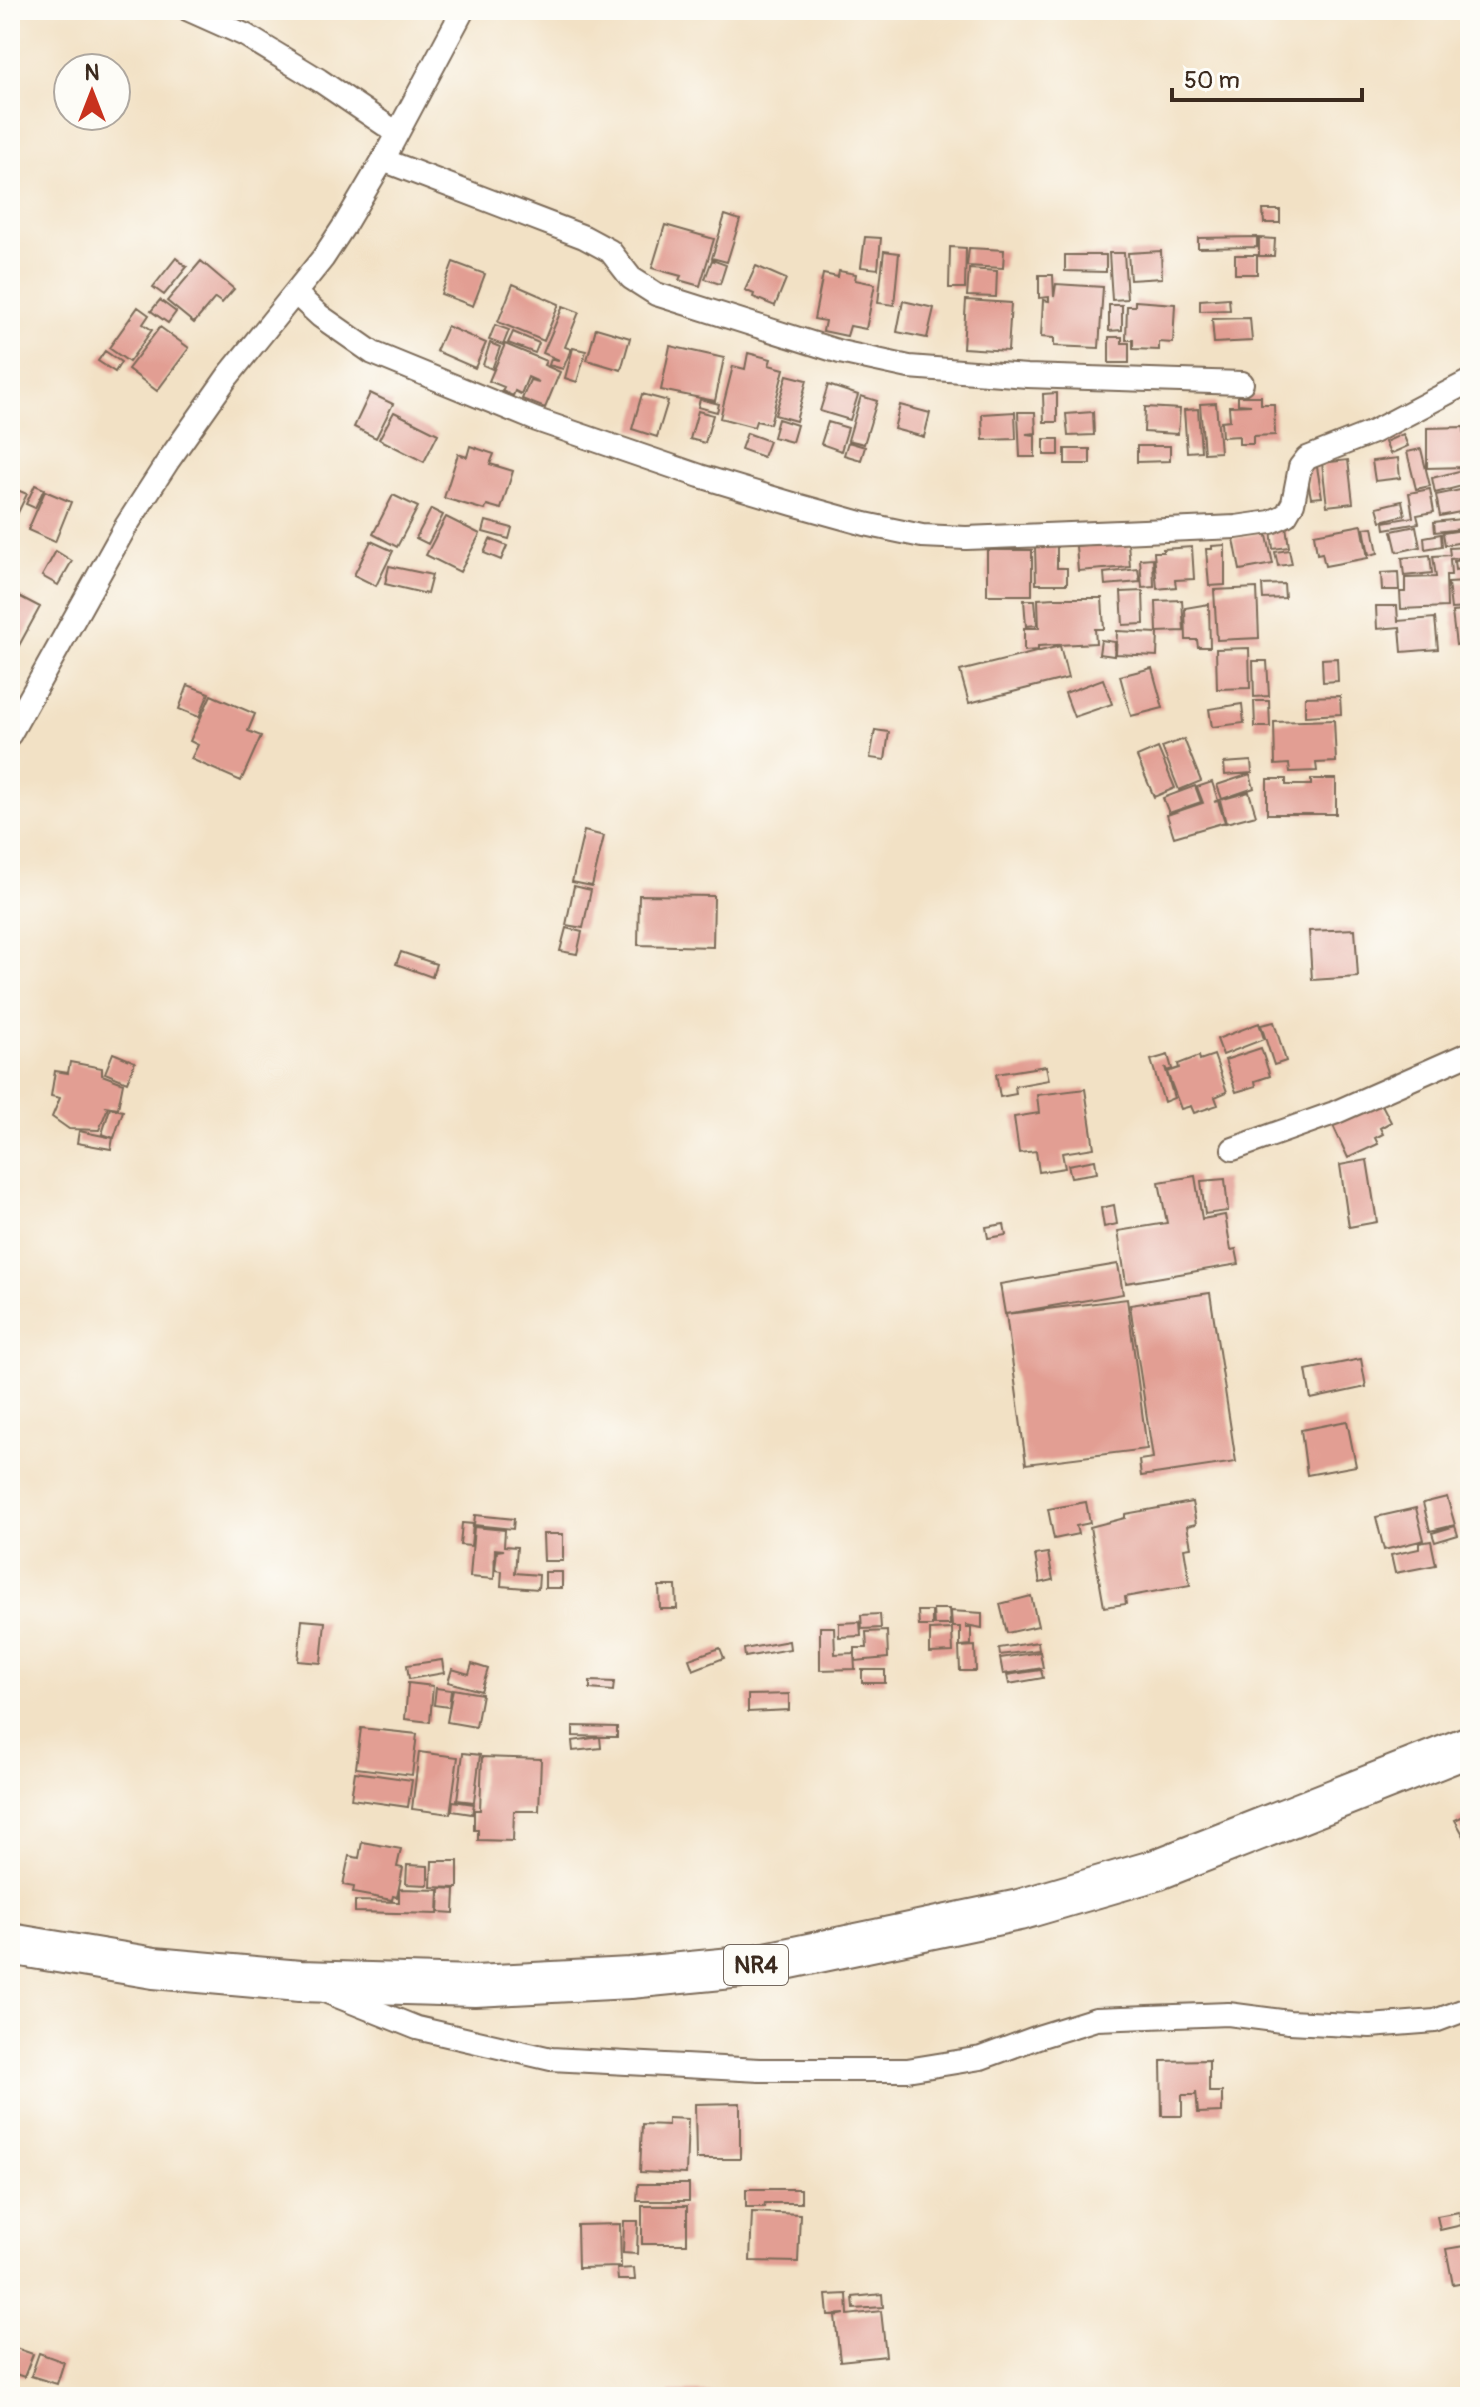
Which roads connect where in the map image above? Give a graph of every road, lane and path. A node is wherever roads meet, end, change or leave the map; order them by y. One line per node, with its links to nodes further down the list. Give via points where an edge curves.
1 (189, 10): 3 (street, via 245,35)
2 (463, 10): 3 (street)
3 (397, 133): 4 (street)
4 (383, 160): 5 (street); 7 (street, via 584,237 610,251 631,278 656,294 840,352 909,367)
5 (295, 293): 6 (street, via 373,353 537,420 713,480 922,536 1271,522 1286,515 1293,503 1300,467 1307,458 1373,432); 8 (street, via 228,376 151,487)
6 (1470, 381)
7 (1242, 383)
8 (10, 734)
9 (1470, 1053): 10 (street, via 1334,1113)
10 (1233, 1149)
11 (1470, 1746): 13 (highway, NR4, via 1156,1870 1019,1910 752,1966 475,1986)
12 (10, 1944): 13 (highway, NR4, via 154,1968)
13 (300, 1981): 14 (street, via 417,2028 551,2059 760,2070 907,2070 981,2058 1096,2019 1228,2014 1370,2026 1435,2021)
14 (1470, 2008)

